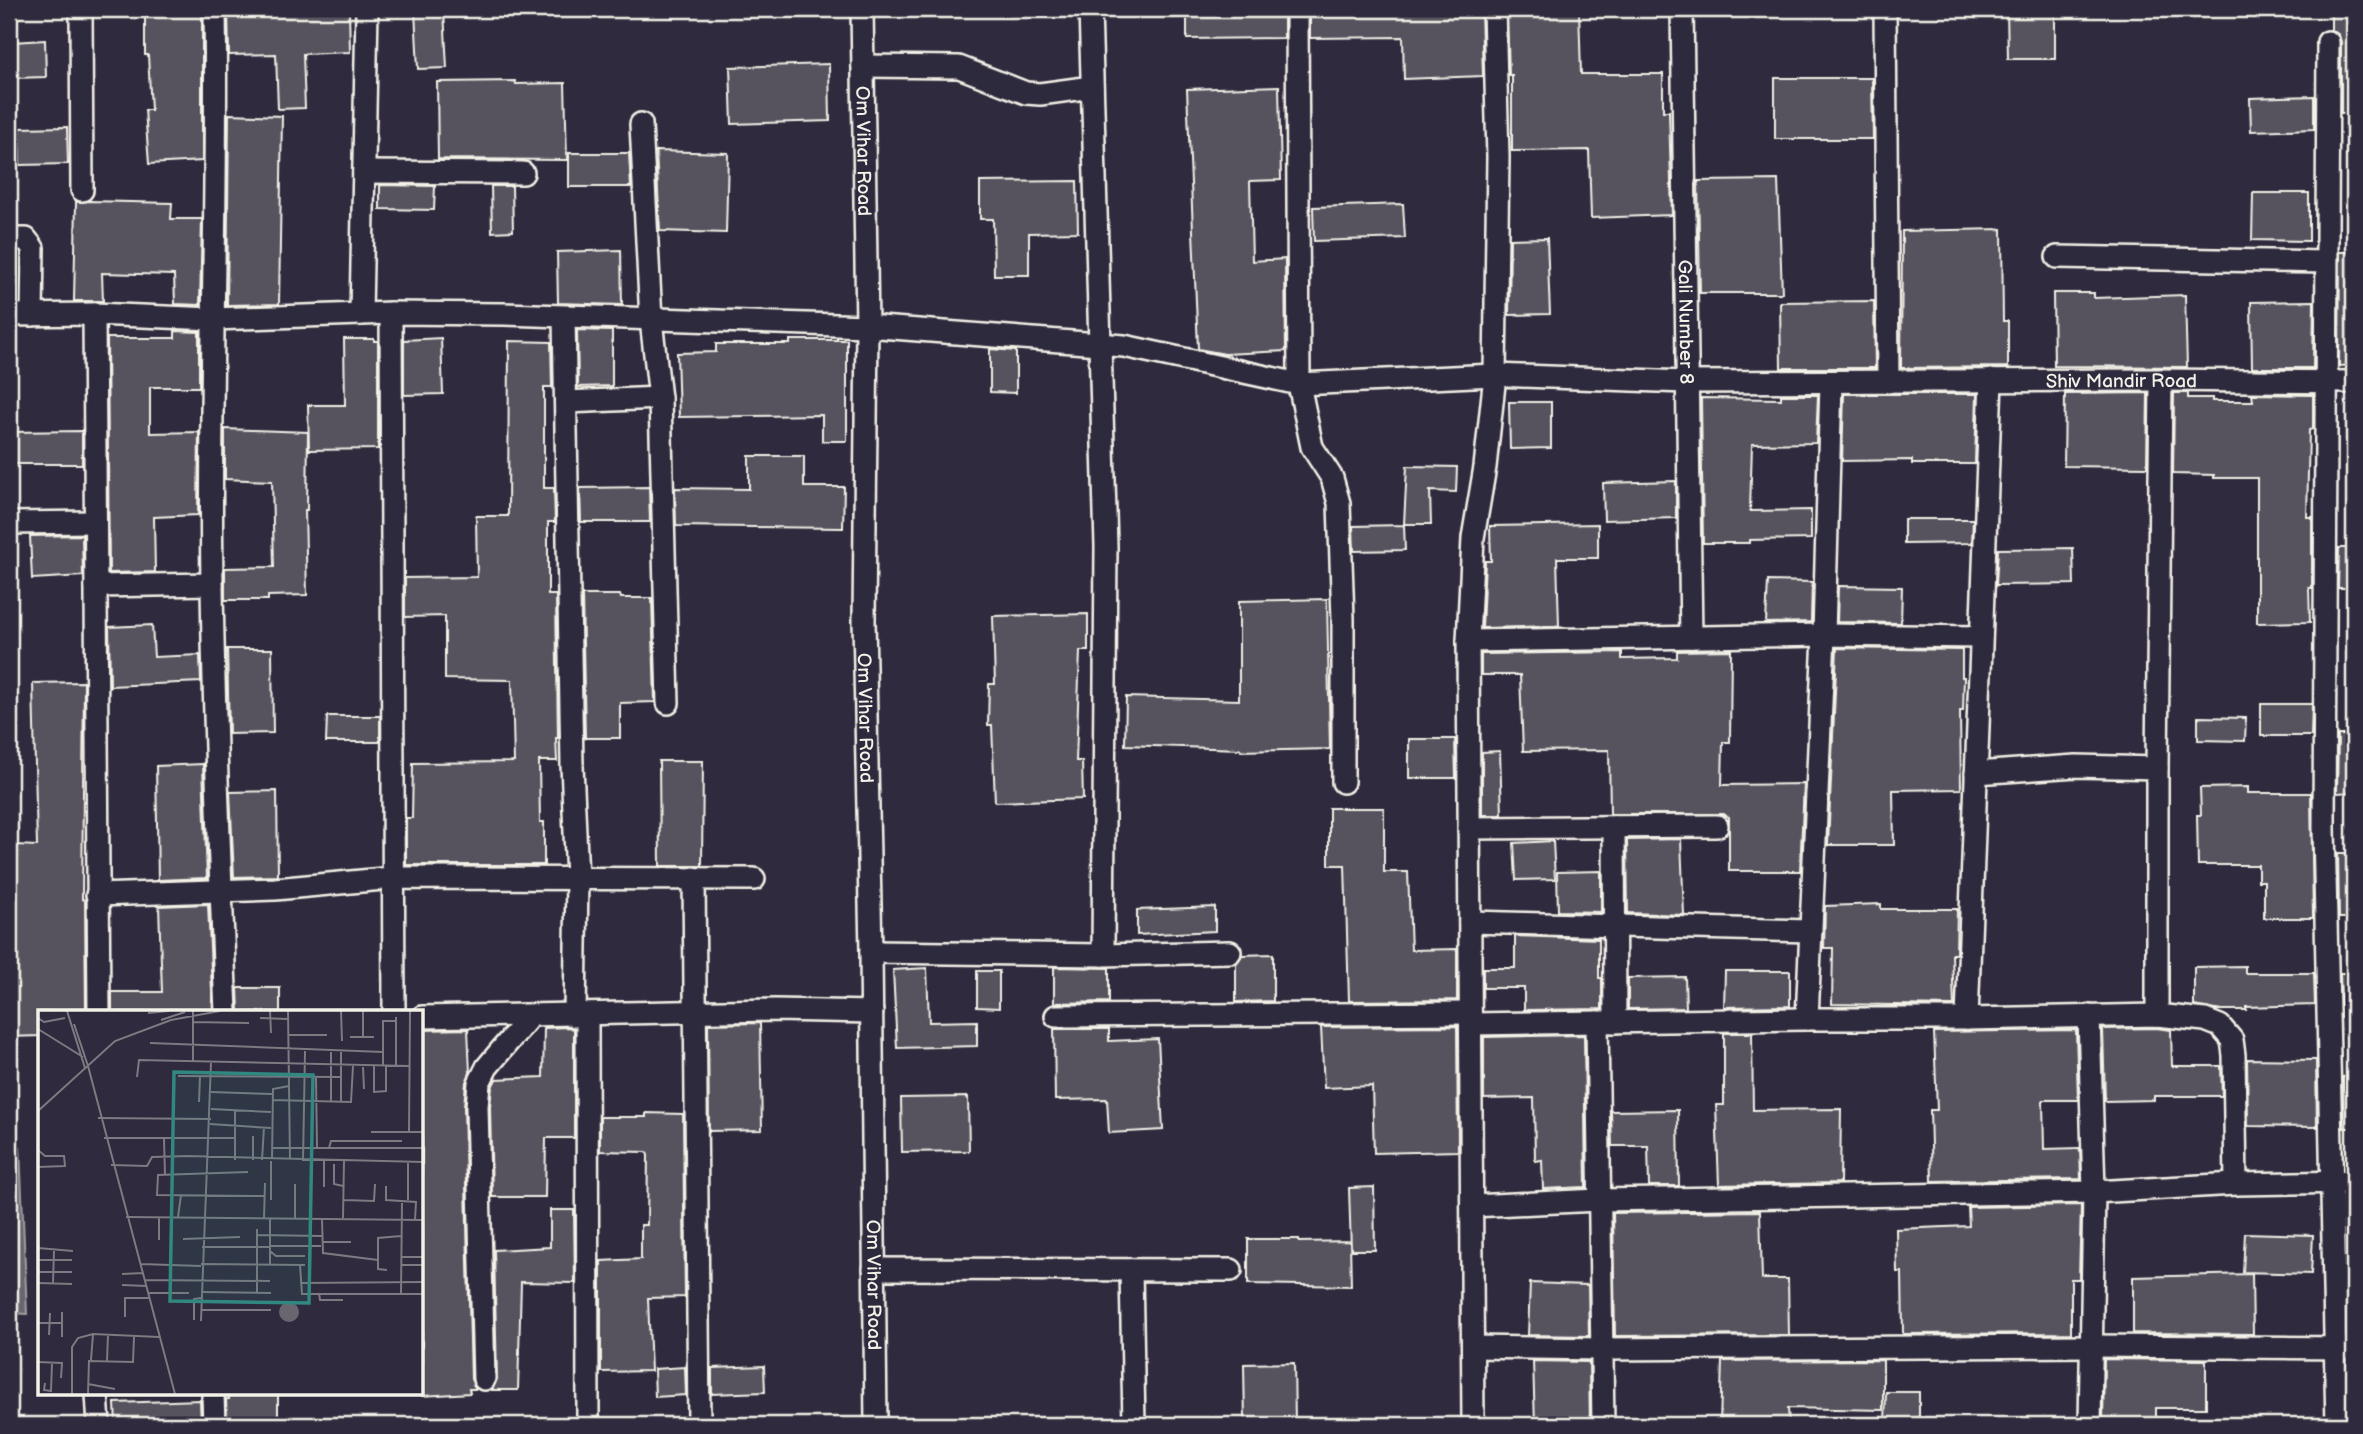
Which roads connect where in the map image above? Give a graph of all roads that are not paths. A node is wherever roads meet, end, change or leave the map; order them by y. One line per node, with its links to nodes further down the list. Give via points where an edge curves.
1 (81, 9): 16 (street)
2 (215, 9): 26 (street)
3 (367, 9): 14 (street)
4 (862, 9): 11 (street, Om Vihar Road)
5 (1090, 9): 12 (street)
6 (1297, 9): 38 (street)
7 (1494, 9): 30 (street, via 1498,157)
8 (1682, 9): 33 (street, Gali Number 8)
9 (1885, 9): 35 (street)
10 (2328, 42): 19 (street)
11 (863, 66): 12 (street, via 959,67 1026,93); 28 (street, Om Vihar Road)
12 (1092, 87): 29 (street)
13 (641, 124): 27 (street)
14 (363, 172): 15 (street); 22 (street)
15 (523, 173)
16 (82, 190)
17 (9, 239): 24 (street, via 26,239 33,248)
18 (2057, 257): 19 (street)
19 (2325, 262): 36 (street)
20 (391, 313): 22 (street, Shiv Mandir Road); 25 (street, Shiv Mandir Road); 56 (street)
21 (94, 314): 24 (street, Shiv Mandir Road); 26 (street, Shiv Mandir Road); 41 (street)
22 (361, 314): 26 (street, Shiv Mandir Road)
23 (9, 315): 24 (street, Shiv Mandir Road)
24 (32, 315)
25 (564, 317): 27 (street, Shiv Mandir Road); 40 (street)
26 (213, 318): 43 (street)
27 (650, 320): 28 (street, Shiv Mandir Road); 39 (street)
28 (867, 326): 29 (street, Shiv Mandir Road); 65 (street, Om Vihar Road, via 864,620)
29 (1100, 343): 38 (street, Shiv Mandir Road); 67 (street, via 1106,546)
30 (1495, 375): 33 (street, Shiv Mandir Road); 38 (street, Shiv Mandir Road); 48 (street, via 1473,538)
31 (1991, 380): 32 (street, Shiv Mandir Road); 35 (street, Shiv Mandir Road); 47 (street)
32 (2161, 380): 36 (street, Shiv Mandir Road); 50 (street)
33 (1686, 382): 34 (street, Shiv Mandir Road); 46 (street, Gali Number 8)
34 (1831, 382): 35 (street, Shiv Mandir Road); 45 (street)
35 (1888, 382)
36 (2325, 382): 37 (street, Shiv Mandir Road); 84 (street, via 2323,828)
37 (2354, 382)
38 (1299, 384): 52 (street, via 1311,447 1332,478 1339,503)
39 (660, 398): 40 (street); 49 (street)
40 (566, 402): 57 (street)
41 (94, 522): 42 (street); 44 (street)
42 (9, 523)
43 (212, 584): 44 (street); 60 (street)
44 (96, 586): 61 (street)
45 (1824, 635): 46 (street); 47 (street); 64 (street)
46 (1691, 637): 48 (street)
47 (1981, 637): 51 (street)
48 (1468, 640): 55 (street)
49 (668, 703)
50 (2157, 768): 51 (street, via 2076,766); 73 (street)
51 (1976, 773): 81 (street)
52 (1343, 782)
53 (1717, 826): 54 (street)
54 (1614, 827): 55 (street); 63 (street)
55 (1469, 828): 62 (street)
56 (394, 878): 57 (street); 60 (street); 70 (street)
57 (577, 878): 58 (street); 75 (street)
58 (694, 878): 59 (street); 72 (street)
59 (754, 878)
60 (220, 891): 61 (street); 69 (street)
61 (97, 895): 68 (street)
62 (1470, 922): 63 (street); 79 (street)
63 (1613, 926): 64 (street); 82 (street)
64 (1811, 931): 80 (street)
65 (872, 953): 67 (street); 71 (street, Om Vihar Road)
66 (1230, 953): 67 (street)
67 (1103, 955)
68 (99, 1010)
69 (226, 1010)
70 (394, 1010)
71 (872, 1012): 72 (street); 89 (street, Om Vihar Road)
72 (696, 1013): 75 (street); 102 (street)
73 (2157, 1015): 77 (street); 85 (street, via 2205,1020 2220,1026 2232,1040)
74 (530, 1016): 75 (street); 78 (street); 96 (street, via 479,1083)
75 (581, 1016): 101 (street)
76 (1056, 1016): 79 (street)
77 (2089, 1016): 81 (street); 86 (street)
78 (424, 1017)
79 (1471, 1018): 82 (street); 88 (street)
80 (1807, 1019): 81 (street); 82 (street)
81 (1967, 1019)
82 (1606, 1022): 87 (street)
83 (2354, 1182): 84 (street)
84 (2332, 1183): 85 (street); 94 (street)
85 (2236, 1184): 86 (street)
86 (2094, 1192): 87 (street); 92 (street)
87 (1599, 1200): 88 (street); 95 (street)
88 (1472, 1206): 93 (street)
89 (874, 1269): 90 (street); 103 (street, Om Vihar Road)
90 (1131, 1270): 91 (street); 104 (street)
91 (1231, 1270)
92 (2091, 1346): 94 (street); 95 (street); 107 (street)
93 (1473, 1347): 95 (street); 105 (street)
94 (2345, 1348): 108 (street)
95 (1602, 1349): 106 (street)
96 (484, 1379)
97 (97, 1396): 99 (street)
98 (213, 1396): 100 (street)
99 (99, 1425)
100 (214, 1425)
101 (587, 1425)
102 (699, 1425)
103 (876, 1425)
104 (1134, 1425)
105 (1473, 1425)
106 (1603, 1425)
107 (2090, 1425)
108 (2337, 1425)

